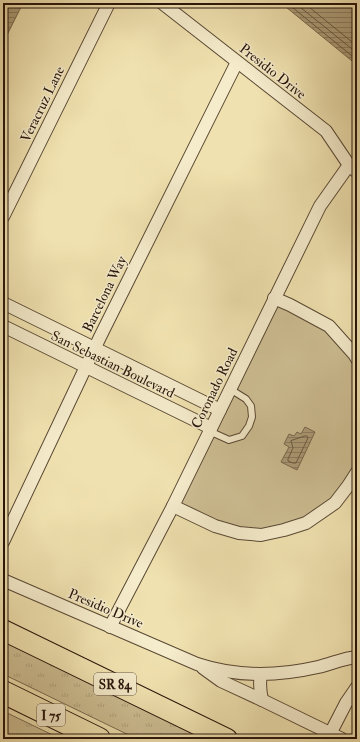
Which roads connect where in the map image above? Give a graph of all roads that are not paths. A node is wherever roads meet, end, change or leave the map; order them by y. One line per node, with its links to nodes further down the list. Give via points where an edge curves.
1 (109, 3): 5 (street, Veracruz Lane)
2 (162, 3): 3 (street, Presidio Drive)
3 (237, 62): 4 (street, Presidio Drive, via 326,131); 9 (street, Barcelona Way)
4 (353, 168): 6 (street, Coronado Road, via 320,206)
5 (3, 218)
6 (274, 298): 10 (street, via 329,326); 12 (street, Coronado Road)
7 (3, 304): 9 (street, San Sebastian Boulevard)
8 (3, 326): 11 (street, San Sebastian Boulevard)
9 (94, 348): 11 (street, Barcelona Way); 13 (street, San Sebastian Boulevard)
10 (357, 359)
11 (85, 367): 14 (street, San Sebastian Boulevard); 17 (street, Barcelona Way)
12 (230, 389): 13 (street, Coronado Road); 14 (lane, via 246,399 251,406 252,417 249,426 242,436 229,440)
13 (220, 410): 14 (street, Coronado Road)
14 (210, 430): 16 (street, Coronado Road)
15 (357, 472): 16 (street, via 335,503 306,523 261,535 239,533 215,526)
16 (172, 506): 19 (street, Coronado Road)
17 (3, 542)
18 (3, 580): 19 (street, Presidio Drive)
19 (110, 627): 22 (street, Presidio Drive)
20 (3, 630): 29 (main road, SR 84)
21 (357, 657): 23 (street, Presidio Drive, via 320,667)
22 (197, 664): 23 (street, Presidio Drive, via 212,669); 26 (street, Presidio Drive, via 221,682)
23 (261, 674): 26 (street)
24 (357, 687): 27 (street)
25 (3, 692): 28 (highway, I 75)
26 (262, 700): 27 (street, Presidio Drive)
27 (330, 734): 30 (street, Presidio Drive)
28 (99, 739)
29 (227, 739)
30 (342, 739)

